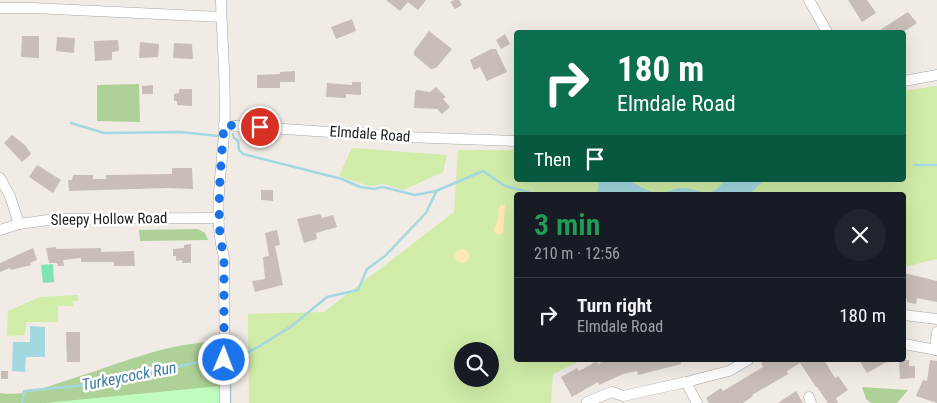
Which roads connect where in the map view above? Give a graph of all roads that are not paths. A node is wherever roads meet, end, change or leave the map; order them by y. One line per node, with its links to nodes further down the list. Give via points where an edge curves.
1 (221, 0): 5 (street)
2 (809, 0): 6 (street)
3 (62, 4): 4 (street); 5 (street)
4 (0, 8)
5 (221, 17): 9 (street)
6 (826, 30)
7 (937, 75): 8 (street)
8 (906, 81)
9 (224, 125): 10 (street, Elmdale Road); 12 (street)
10 (514, 142)
11 (0, 178): 13 (street)
12 (220, 218): 13 (street, Sleepy Hollow Road, via 55,219); 25 (street, via 224,257)
13 (19, 224): 14 (street, Sleepy Hollow Road)
14 (0, 230)
15 (906, 315): 16 (street)
16 (937, 319)
17 (937, 332): 19 (street)
18 (906, 344): 19 (street)
19 (936, 350)
20 (744, 362): 21 (street, via 729,370)
21 (686, 382): 22 (street); 27 (street)
22 (644, 391): 23 (street); 26 (street)
23 (624, 399): 24 (street, via 612,392)
24 (587, 402)
25 (225, 403)
26 (644, 403)
27 (697, 403)

